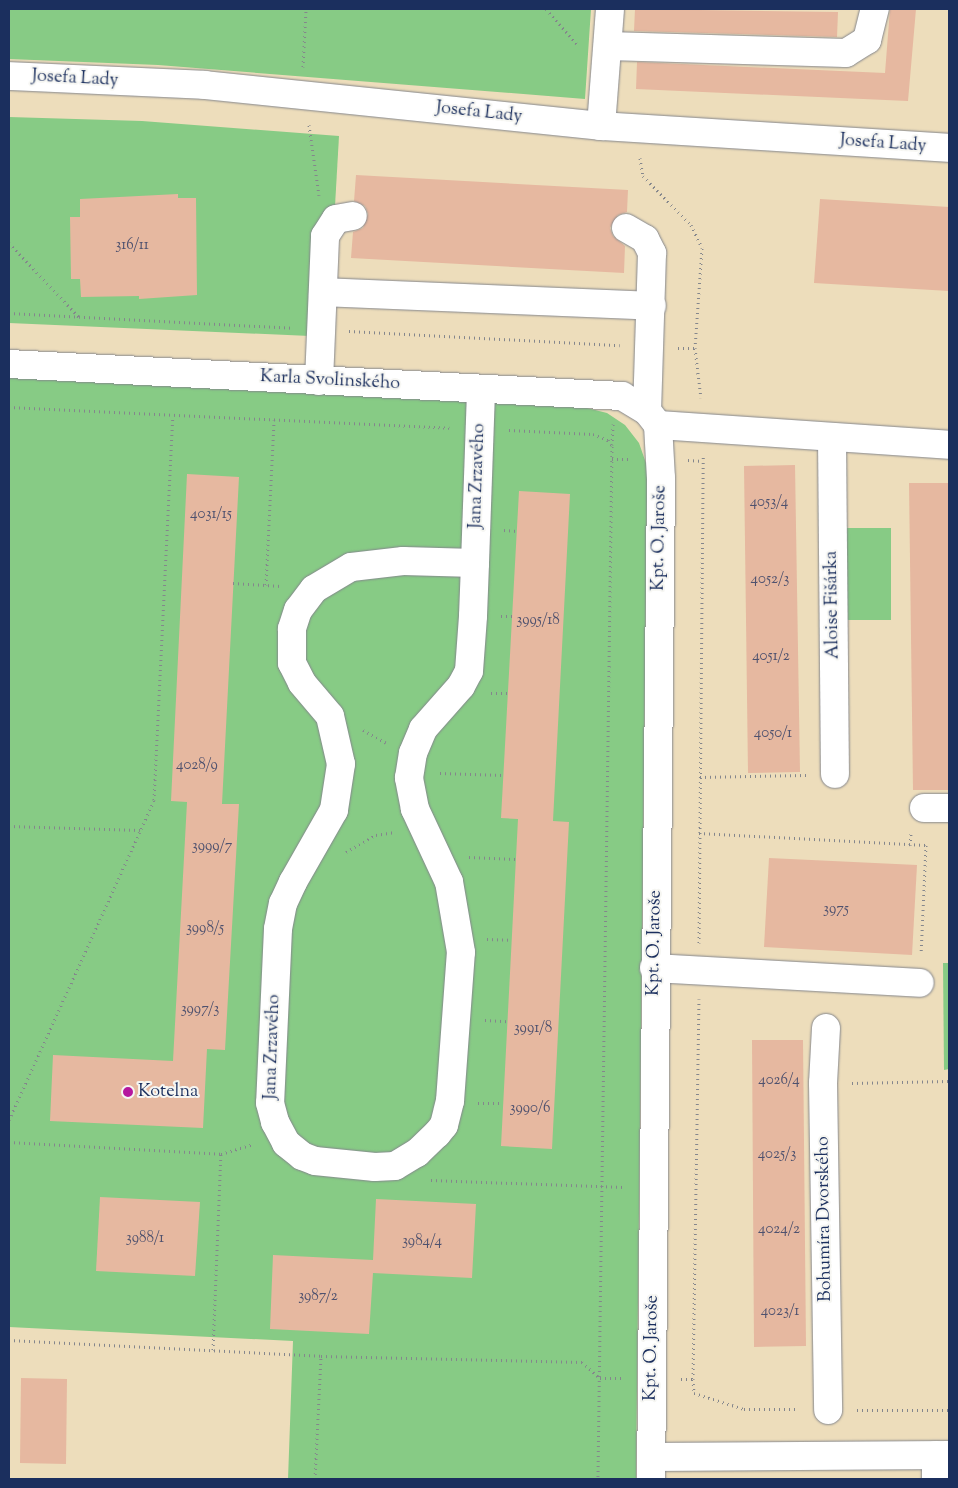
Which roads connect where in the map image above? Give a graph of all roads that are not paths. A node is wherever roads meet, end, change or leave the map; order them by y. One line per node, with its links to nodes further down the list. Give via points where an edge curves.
1 (610, 9): 3 (street)
2 (875, 9): 3 (street, via 867,40 846,53)
3 (608, 46): 5 (street)
4 (9, 76): 5 (street, Josefa Lady, via 205,85)
5 (601, 126): 6 (street, Josefa Lady)
6 (949, 148)
7 (353, 216): 9 (street, via 340,217 327,230)
8 (626, 228): 10 (street, Kpt. O. Jaroše, via 639,234 650,246)
9 (322, 292): 10 (street); 12 (street)
10 (652, 306): 14 (street, Kpt. O. Jaroše)
11 (9, 364): 12 (street, Karla Svolinského)
12 (319, 380): 13 (street, Karla Svolinského)
13 (481, 389): 14 (street, Karla Svolinského, via 622,396); 17 (street, Jana Zrzavého)
14 (652, 418): 15 (street, via 704,428); 19 (street, Kpt. O. Jaroše, via 661,478)
15 (832, 437): 16 (street); 18 (street, Aloise Fišárka)
16 (949, 445)
17 (475, 563): 17 (street, Jana Zrzavého, via 469,671 461,686 423,729 411,762 412,799 448,882 461,952 450,1101 444,1125 404,1162 386,1168 315,1161 293,1149 282,1135 272,1113 269,1084 278,929 283,904 327,824 337,796 339,746 326,709 298,677 291,655 294,621 314,589 335,574 359,565 403,561)
18 (835, 774)
19 (654, 968): 20 (street); 24 (street, Kpt. O. Jaroše, via 656,1188)
20 (920, 983)
21 (826, 1028): 22 (street, Bohumíra Dvorského, via 823,1083)
22 (828, 1410)
23 (940, 1463): 24 (street)
24 (651, 1468)

